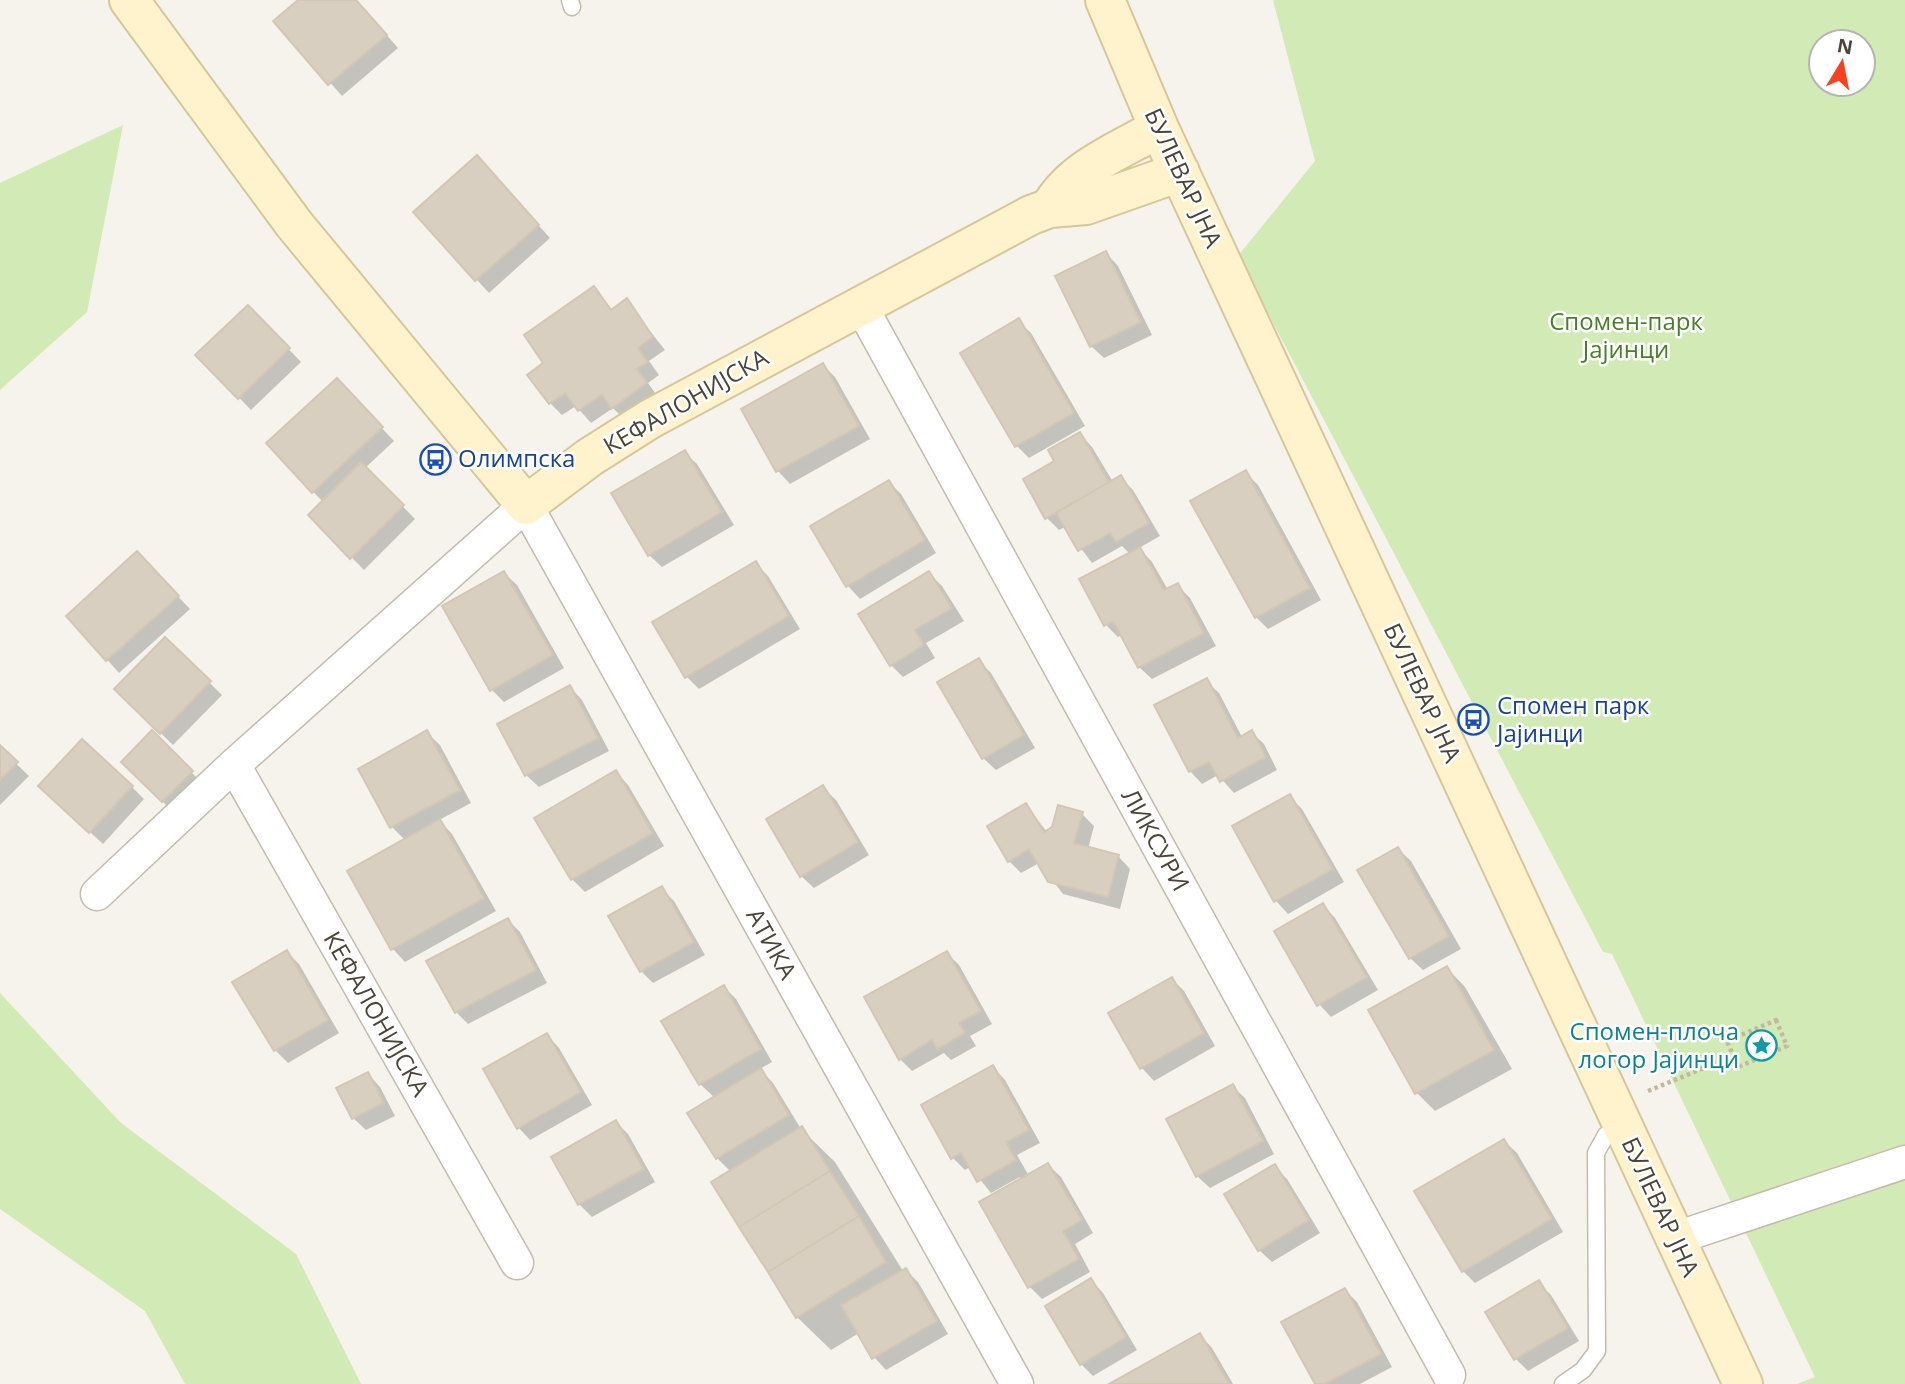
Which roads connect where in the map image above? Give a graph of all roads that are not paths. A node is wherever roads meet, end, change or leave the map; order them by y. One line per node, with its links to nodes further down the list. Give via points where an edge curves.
1 (129, 0): 7 (street, via 294,224)
2 (1105, 0): 3 (street, БУЛЕВАР ЈНА)
3 (1159, 128): 4 (street, БУЛЕВАР ЈНА); 5 (street, КЕФАЛОНИЈСКА, via 1073,178)
4 (1180, 172): 5 (street, КЕФАЛОНИЈСКА, via 1086,205); 10 (street, БУЛЕВАР ЈНА)
5 (1050, 208): 6 (street, КЕФАЛОНИЈСКА)
6 (861, 306): 7 (street, КЕФАЛОНИЈСКА, via 650,419); 14 (street, ЛИКСУРИ)
7 (526, 505): 8 (street, КЕФАЛОНИЈСКА); 15 (street, АТИКА)
8 (234, 765): 9 (street, КЕФАЛОНИЈСКА); 13 (street, КЕФАЛОНИЈСКА)
9 (97, 894)
10 (1617, 1116): 12 (street, БУЛЕВАР ЈНА); 16 (lane, via 1596,1153 1596,1355)
11 (1905, 1162): 12 (street)
12 (1676, 1238): 17 (street, БУЛЕВАР ЈНА)
13 (517, 1263)
14 (1449, 1375)
15 (1017, 1384)
16 (1563, 1384)
17 (1743, 1384)

